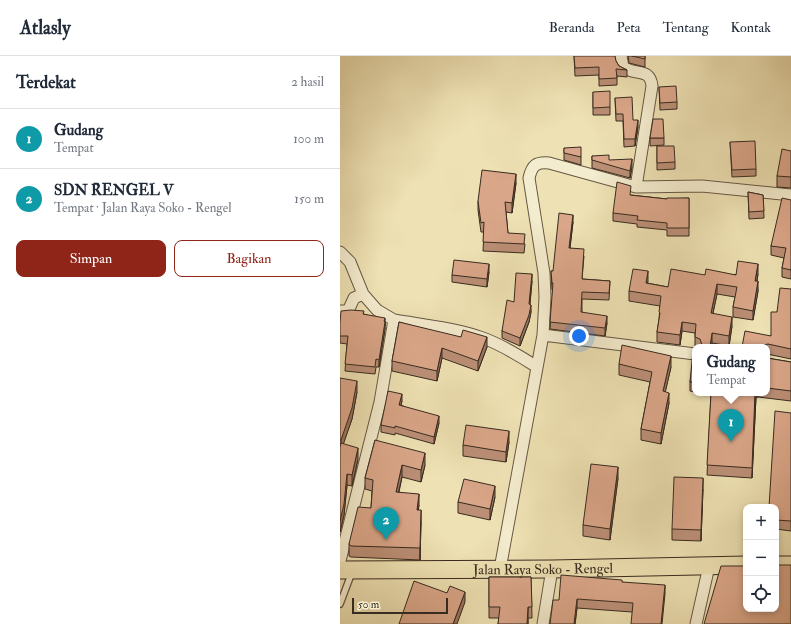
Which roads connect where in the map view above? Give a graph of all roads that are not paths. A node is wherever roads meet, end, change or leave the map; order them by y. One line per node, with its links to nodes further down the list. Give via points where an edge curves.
1 (621, 56): 2 (street, via 623,67 629,72 648,75 652,86)
2 (636, 187): 3 (street, via 702,186); 8 (street, via 549,163 542,162 531,170 529,178 544,272)
3 (791, 194)
4 (340, 252): 5 (street, via 350,262)
5 (363, 294): 6 (street, via 354,298 348,311); 7 (street, via 377,310)
6 (340, 311)
7 (394, 320): 10 (street, via 482,338); 15 (street)
8 (543, 335): 9 (street); 10 (street)
9 (692, 354)
10 (537, 367): 16 (street)
11 (779, 565): 12 (main road)
12 (791, 565)
13 (709, 566): 14 (main road, Jalan Raya Soko - Rengel); 17 (main road, Jalan Raya Soko - Rengel); 20 (street)
14 (743, 566)
15 (344, 567): 16 (main road, Jalan Raya Soko - Rengel); 18 (lane)
16 (500, 569): 17 (main road, Jalan Raya Soko - Rengel)
17 (552, 569): 19 (street)
18 (340, 604)
19 (543, 624)
20 (696, 624)

